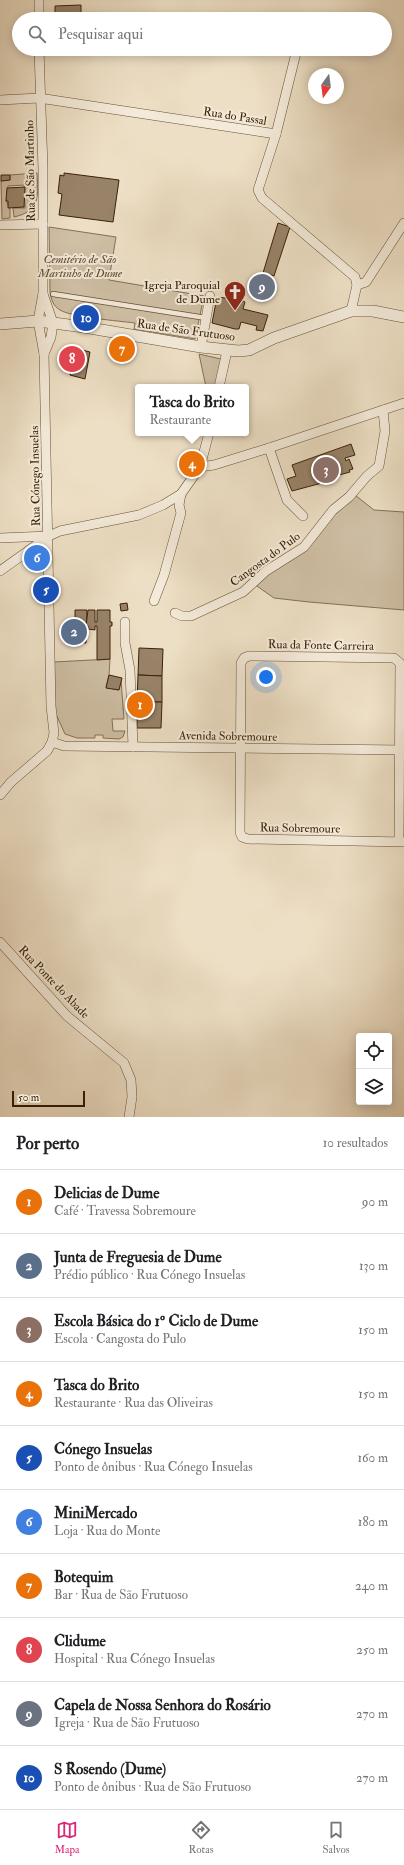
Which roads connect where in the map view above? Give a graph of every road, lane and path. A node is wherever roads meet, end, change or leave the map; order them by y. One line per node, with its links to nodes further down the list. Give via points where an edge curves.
1 (38, 0): 2 (street)
2 (39, 12)
3 (39, 56): 5 (street, Rua de São Martinho)
4 (295, 56): 7 (street)
5 (40, 98): 6 (street, Rua do Passal); 7 (street, Rua do Passal); 9 (street, Rua de São Martinho)
6 (0, 100)
7 (276, 134): 11 (street, Rua do Passal, via 258,190 262,198 355,278)
8 (404, 223): 11 (street, via 366,282)
9 (43, 224): 10 (street); 12 (street, Rua de São Martinho)
10 (0, 225)
11 (357, 285): 15 (street)
12 (43, 293): 18 (street, Rua de São Martinho); 19 (street, Rua de São Martinho)
13 (53, 294): 17 (lane)
14 (210, 296): 17 (street)
15 (351, 311): 16 (street, Rua de São Frutuoso, via 373,311); 22 (street, Rua de São Frutuoso, via 274,338 249,350)
16 (404, 317)
17 (206, 318): 21 (street)
18 (38, 321): 19 (street, Rua de São Frutuoso); 20 (street, Rua de São Frutuoso); 23 (street, Rua Cónego Insuelas)
19 (53, 323): 21 (street, Rua de São Frutuoso); 23 (street, Rua Cónego Insuelas)
20 (0, 324)
21 (201, 348): 22 (street, Rua de São Frutuoso)
22 (227, 351): 24 (street)
23 (44, 354): 32 (street, Rua Cónego Insuelas)
24 (220, 384)
25 (404, 403): 26 (street)
26 (383, 410): 28 (street); 36 (street, Cangosta do Pulo, via 385,431 379,466 333,510 304,547 266,571 238,594 191,616)
27 (208, 436): 29 (street)
28 (269, 448): 29 (street); 31 (street, via 287,500)
29 (200, 467): 30 (street)
30 (181, 494): 32 (street, via 138,515 60,531); 35 (street, via 181,513 164,575)
31 (303, 516)
32 (49, 536): 33 (street); 34 (street); 38 (street, Rua Cónego Insuelas, via 51,706 54,733)
33 (0, 538)
34 (0, 571)
35 (154, 600)
36 (175, 613)
37 (125, 622): 39 (street)
38 (52, 742): 39 (street, Avenida Sobremoure, via 64,746); 42 (street, via 46,751)
39 (133, 747): 40 (street, Avenida Sobremoure)
40 (241, 748): 41 (street, Avenida Sobremoure); 41 (street, Rua da Fonte Carreira, via 241,663 249,656 394,658 400,663); 43 (street, Rua Sobremoure, via 242,837)
41 (402, 750): 43 (street, Rua Sobremoure)
42 (0, 795)
43 (402, 842)
44 (0, 942): 45 (street, Rua Ponte do Abade, via 67,1016 124,1064 131,1080 132,1097)
45 (128, 1117)

